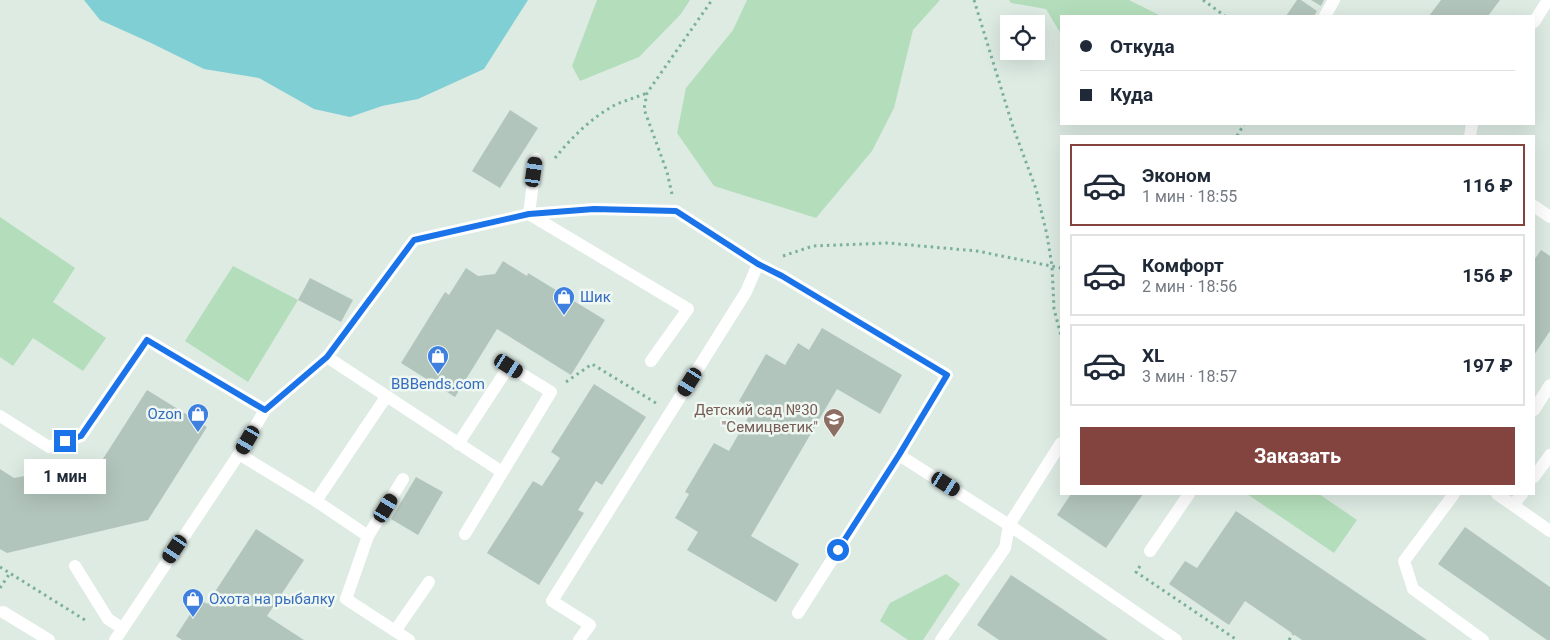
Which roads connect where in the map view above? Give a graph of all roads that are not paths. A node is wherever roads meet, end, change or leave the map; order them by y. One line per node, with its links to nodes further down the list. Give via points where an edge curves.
1 (1334, 0): 3 (lane)
2 (1548, 0): 4 (lane)
3 (1326, 15)
4 (1535, 20)
5 (536, 159): 7 (lane)
6 (1535, 207): 8 (lane)
7 (529, 214): 9 (lane, via 594,209 676,211); 10 (lane, via 414,240); 11 (lane, via 688,309)
8 (1550, 217)
9 (758, 264): 20 (lane, via 947,375); 45 (lane, via 746,292 552,601 590,625)
10 (327, 357): 13 (lane); 15 (lane)
11 (651, 361)
12 (1550, 385): 14 (lane)
13 (386, 397): 17 (lane); 29 (lane)
14 (1535, 408)
15 (265, 410): 16 (lane, via 147,340 81,436 49,447); 19 (lane)
16 (0, 416)
17 (458, 444): 22 (lane); 22 (lane, via 509,366 551,392)
18 (1060, 445): 31 (lane)
19 (240, 454): 29 (lane); 41 (lane)
20 (899, 455): 31 (lane); 39 (lane)
21 (1550, 455): 23 (lane)
22 (502, 472): 33 (lane)
23 (1535, 476)
24 (403, 479): 34 (lane)
25 (1188, 495): 35 (lane)
26 (1453, 495): 47 (lane, via 1404,561 1413,589)
27 (1499, 495): 30 (lane)
28 (1521, 495): 30 (lane)
29 (316, 501): 34 (lane)
30 (1514, 504): 32 (lane)
31 (1008, 525): 42 (lane, via 1005,548); 46 (lane)
32 (1550, 531)
33 (464, 534)
34 (368, 536): 40 (lane, via 346,599)
35 (1150, 551)
36 (75, 566): 41 (lane)
37 (429, 582): 40 (lane)
38 (3, 612): 43 (lane)
39 (798, 613)
40 (395, 631): 44 (lane)
41 (117, 636)
42 (946, 638)
43 (49, 640)
44 (409, 640)
45 (579, 640)
46 (1176, 640)
47 (1483, 640)

